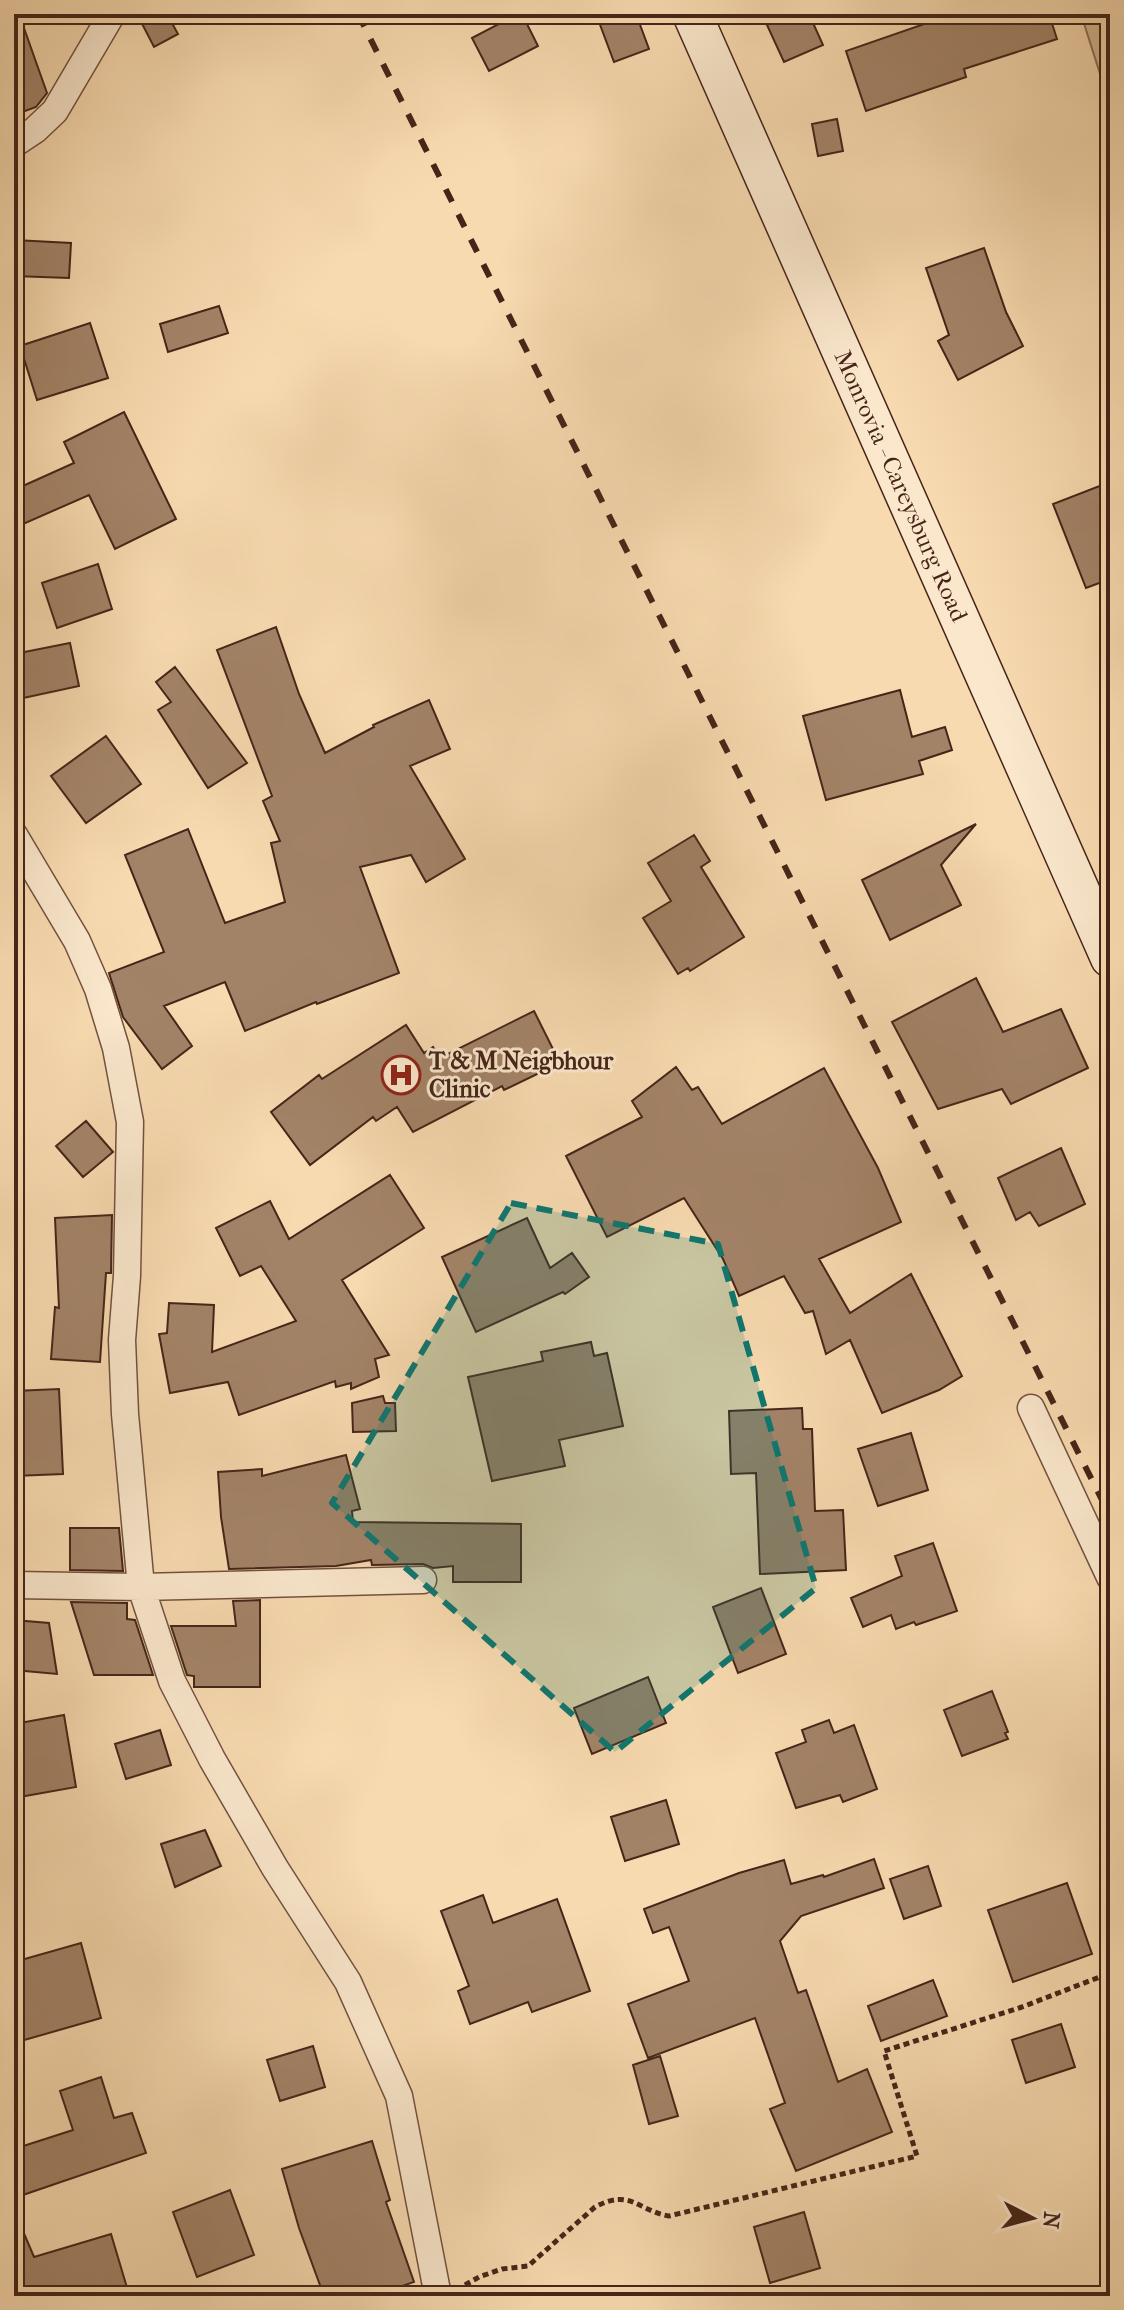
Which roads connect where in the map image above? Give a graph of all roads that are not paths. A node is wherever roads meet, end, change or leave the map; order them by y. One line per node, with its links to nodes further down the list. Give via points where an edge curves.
1 (112, 14): 3 (street, via 55,111)
2 (692, 14): 5 (main road, Monrovia - Careysburg Road)
3 (14, 144)
4 (14, 835): 10 (street, via 77,941 98,989 130,1122 122,1340)
5 (1110, 958)
6 (1031, 1408): 7 (street)
7 (1110, 1577)
8 (423, 1580): 10 (street)
9 (14, 1585): 10 (street)
10 (141, 1587): 11 (street, via 172,1681 275,1868 348,1982 399,2096)
11 (447, 2293)

